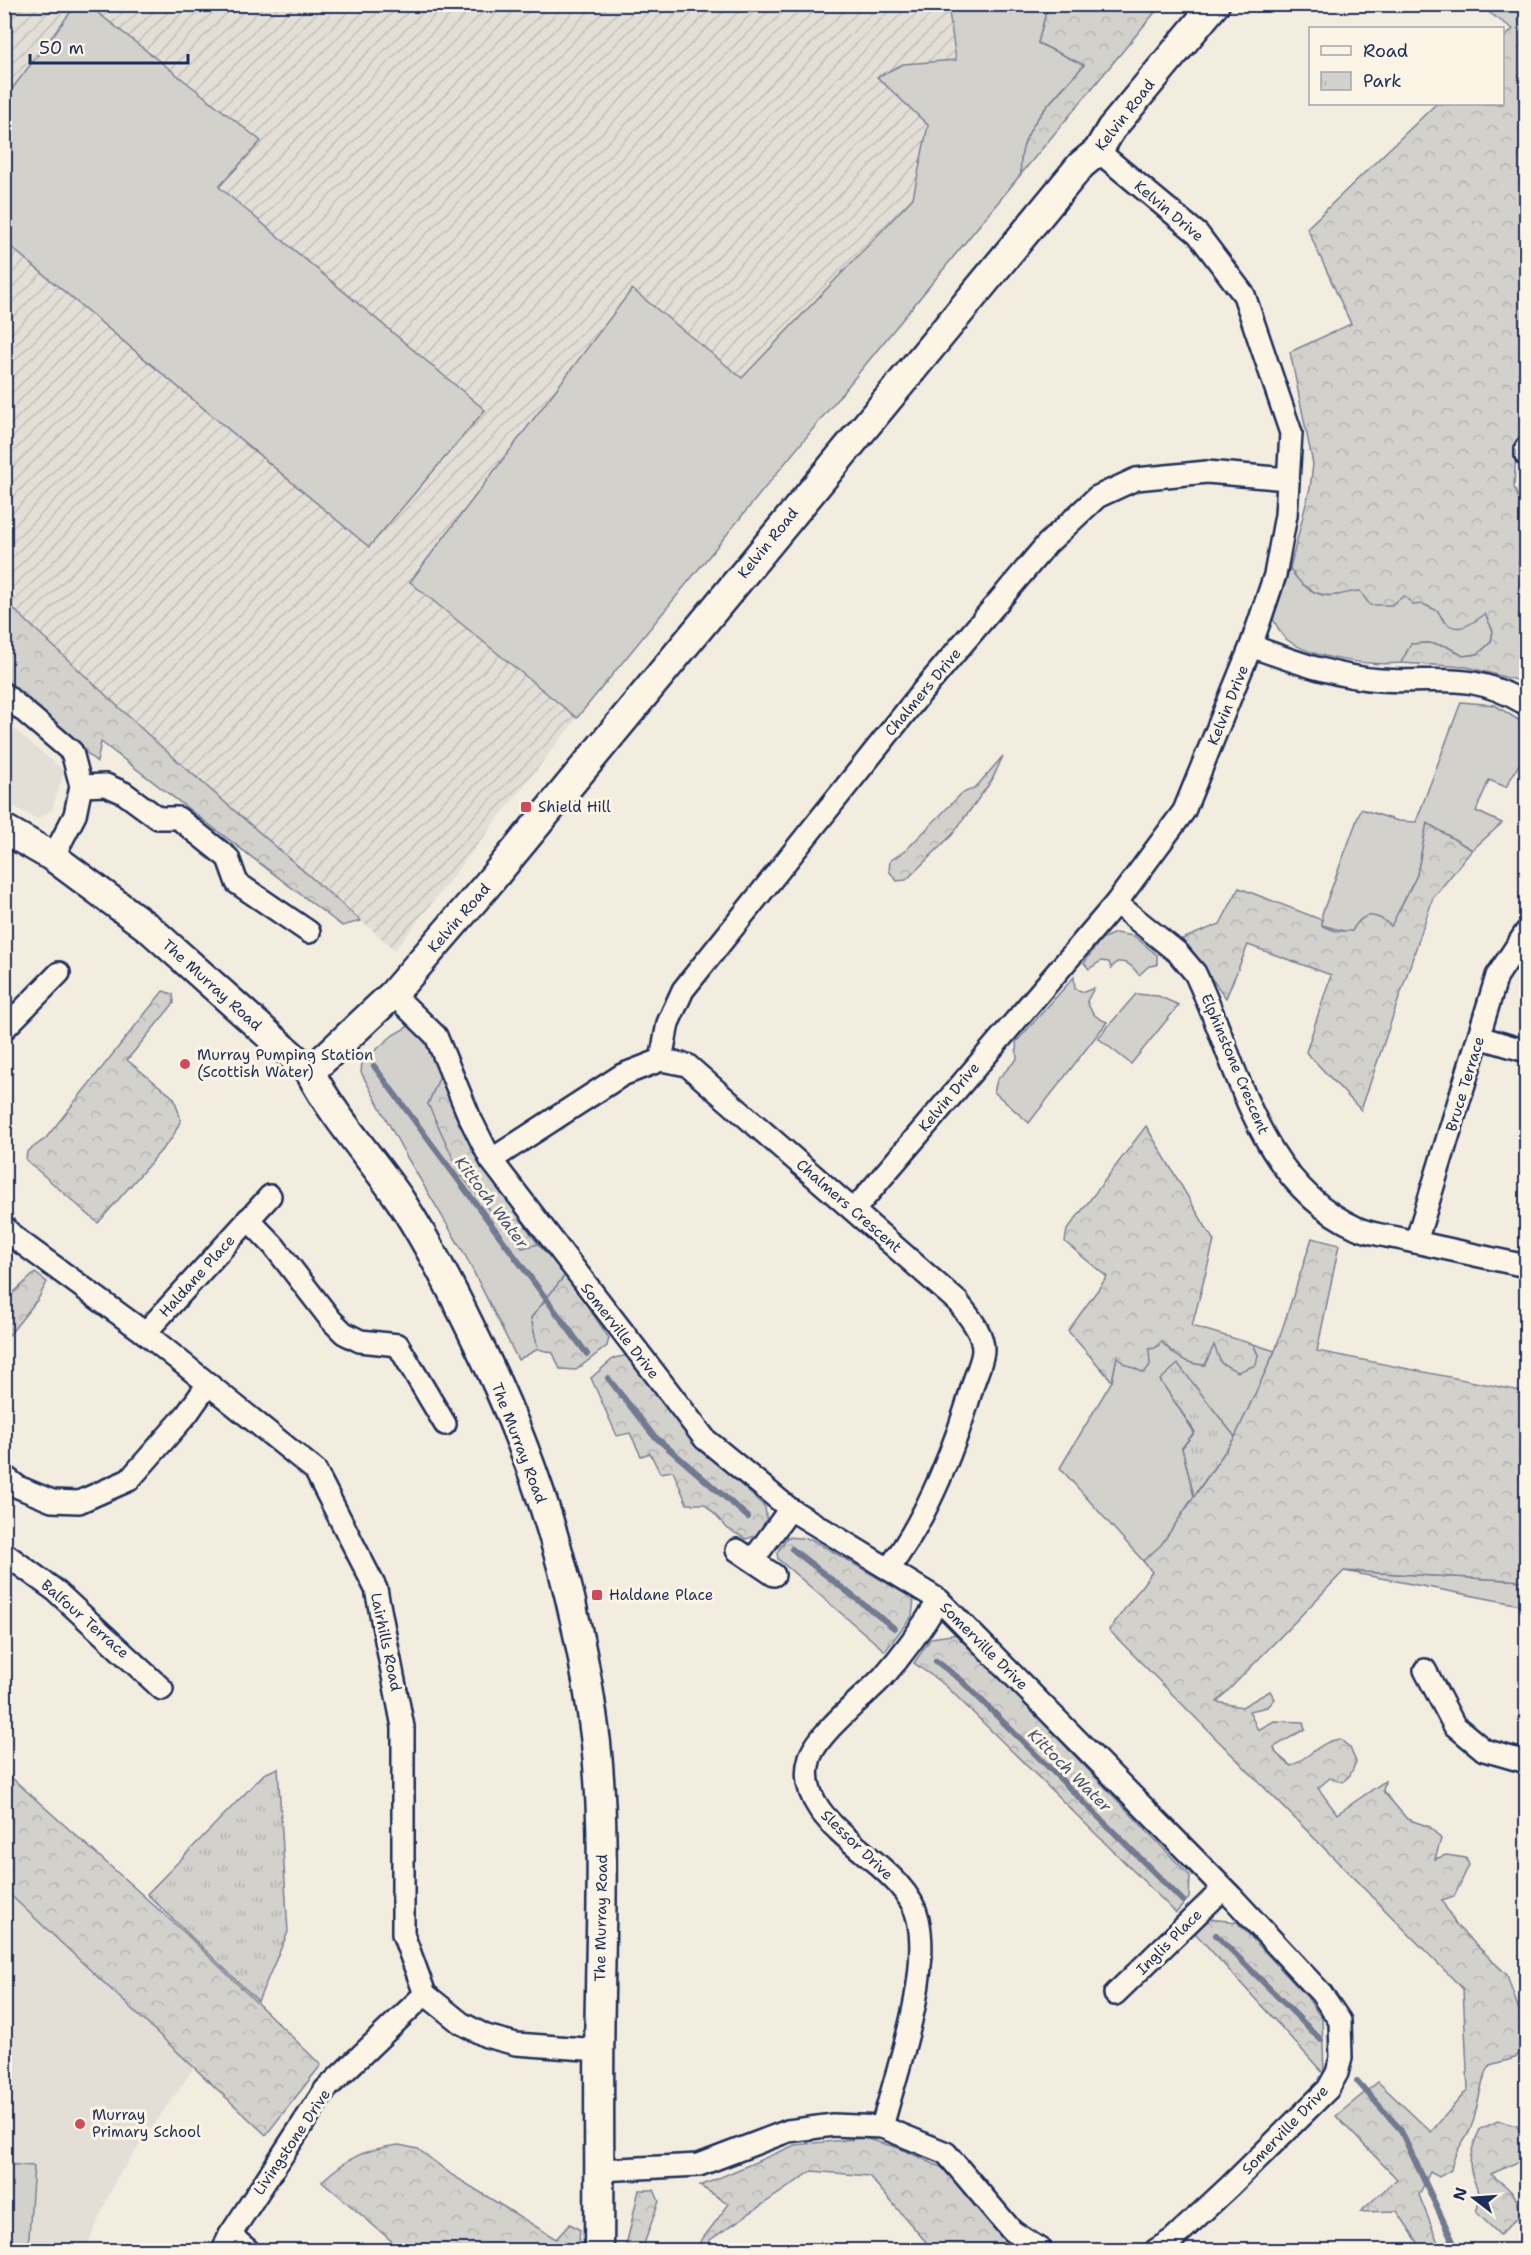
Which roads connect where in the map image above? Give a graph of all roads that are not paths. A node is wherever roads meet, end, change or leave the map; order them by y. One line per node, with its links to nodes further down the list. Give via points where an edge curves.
1 (1215, 4): 2 (street, Kelvin Road, via 1111,129)
2 (1098, 151): 5 (street, Kelvin Drive, via 1198,234 1244,295 1291,434); 16 (street, Kelvin Road, via 1081,165)
3 (1527, 448): 4 (street)
4 (1527, 455)
5 (1288, 479): 6 (street, Kelvin Drive, via 1275,574); 20 (street, Chalmers Drive, via 1207,472 1136,479 1097,497 1047,544 921,693 683,990 668,1023)
6 (1251, 646): 8 (street, via 1347,676 1475,682); 12 (street, Kelvin Drive, via 1184,811)
7 (4, 694): 9 (street, via 72,752)
8 (1527, 704)
9 (81, 786): 11 (street, via 75,815); 13 (street, via 106,785 158,818 177,818 228,858 237,883)
10 (4, 829): 11 (street, The Murray Road)
11 (52, 857): 21 (street, The Murray Road, via 150,930)
12 (1116, 903): 24 (street, Kelvin Drive); 27 (street, Elphinstone Crescent, via 1178,953 1195,973 1256,1122 1290,1178 1327,1211 1359,1229)
13 (309, 932)
14 (1527, 932): 18 (street, Bruce Terrace, via 1497,976)
15 (59, 974): 17 (street)
16 (393, 994): 21 (street, Kelvin Road); 22 (street, Somerville Drive, via 436,1036)
17 (4, 1029)
18 (1479, 1037): 19 (street); 27 (street, Bruce Terrace)
19 (1527, 1051)
20 (661, 1060): 22 (street, via 622,1075); 24 (street, Chalmers Crescent, via 687,1065)
21 (310, 1072): 44 (street, The Murray Road, via 400,1201 455,1296 506,1404 560,1555 585,1671 598,1767 602,1860)
22 (491, 1160): 33 (street, Somerville Drive, via 705,1439)
23 (270, 1196): 25 (street, Haldane Place)
24 (854, 1210): 35 (street, Chalmers Crescent, via 958,1302 977,1328 983,1350 969,1402 937,1483 906,1546)
25 (248, 1219): 29 (street, Haldane Place); 31 (street, via 344,1333 360,1341 398,1345)
26 (4, 1227): 29 (street, Lairhills Road)
27 (1416, 1242): 28 (street, Elphinstone Crescent)
28 (1527, 1266)
29 (145, 1333): 30 (street, Lairhills Road)
30 (208, 1384): 32 (street, via 129,1480 79,1502 52,1501 18,1487); 42 (street, Lairhills Road, via 315,1470 376,1589 403,1727 403,1934)
31 (445, 1424)
32 (4, 1476)
33 (789, 1509): 35 (street, Somerville Drive); 36 (street, via 745,1555)
34 (4, 1554): 39 (street, Balfour Terrace, via 56,1591)
35 (889, 1568): 37 (street, Somerville Drive)
36 (774, 1575)
37 (939, 1600): 41 (street, Somerville Drive); 45 (street, Slessor Drive, via 913,1643 836,1722 811,1755 806,1776 820,1809 841,1833 890,1875 911,1900 918,1918 921,1969)
38 (1425, 1670): 40 (street, via 1454,1725 1484,1750)
39 (162, 1689)
40 (1527, 1762)
41 (1223, 1888): 43 (street, Inglis Place); 48 (street, Somerville Drive, via 1321,1993 1340,2021 1341,2058 1328,2089)
42 (425, 1994): 44 (street, via 461,2023 486,2036 516,2044); 47 (street, Livingstone Drive, via 326,2090)
43 (1115, 1995)
44 (599, 2050): 46 (street, The Murray Road)
45 (882, 2127): 46 (street, via 833,2125 788,2131 699,2165); 51 (street, via 946,2153 1012,2231)
46 (600, 2170): 50 (street, The Murray Road)
47 (227, 2243): 49 (street)
48 (1170, 2247)
49 (248, 2250)
50 (599, 2250)
51 (1041, 2250)

